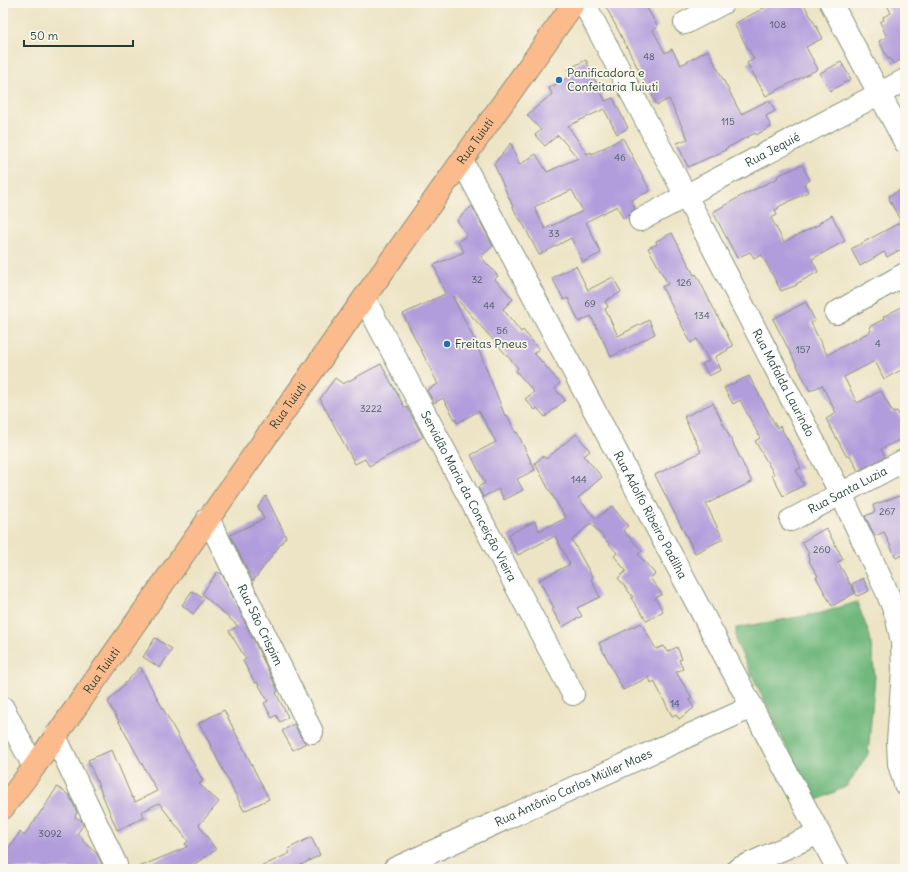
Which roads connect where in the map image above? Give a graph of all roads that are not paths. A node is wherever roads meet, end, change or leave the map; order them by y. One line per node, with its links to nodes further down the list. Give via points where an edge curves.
1 (574, 3): 9 (main road, Rua Tuiuti)
2 (584, 3): 10 (street, Rua Mafalda Laurindo)
3 (723, 3): 5 (street)
4 (831, 3): 7 (street)
5 (685, 23)
6 (905, 80): 7 (street, Rua Jequié)
7 (880, 94): 8 (street); 10 (street, Rua Jequié)
8 (905, 142)
9 (462, 161): 13 (main road, Rua Tuiuti); 20 (street, Rua Adolfo Ribeiro Padilha)
10 (686, 196): 11 (street, Rua Jequié); 16 (street, Rua Mafalda Laurindo)
11 (640, 220)
12 (905, 274): 14 (street)
13 (364, 298): 17 (main road, Rua Tuiuti); 19 (street, Servidão Maria da Conceição Vieira)
14 (836, 313)
15 (905, 460): 16 (street, Rua Santa Luzia)
16 (841, 494): 18 (street, Rua Santa Luzia); 24 (street, Rua Mafalda Laurindo, via 888,592 896,615 902,642)
17 (208, 518): 22 (street, Rua São Crispim); 23 (main road, Rua Tuiuti)
18 (790, 520)
19 (572, 694)
20 (752, 707): 28 (street, Rua Adolfo Ribeiro Padilha); 30 (street, Rua Antônio Carlos Müller Maes)
21 (3, 708): 25 (street)
22 (312, 732)
23 (56, 736): 25 (main road, Rua Tuiuti); 29 (street)
24 (901, 741): 26 (street, Rua Mafalda Laurindo, via 899,764)
25 (34, 767): 27 (main road, Rua Tuiuti)
26 (905, 784)
27 (3, 808)
28 (819, 833): 31 (street); 32 (street, Rua Adolfo Ribeiro Padilha)
29 (116, 865)
30 (394, 869)
31 (738, 869)
32 (838, 869)

